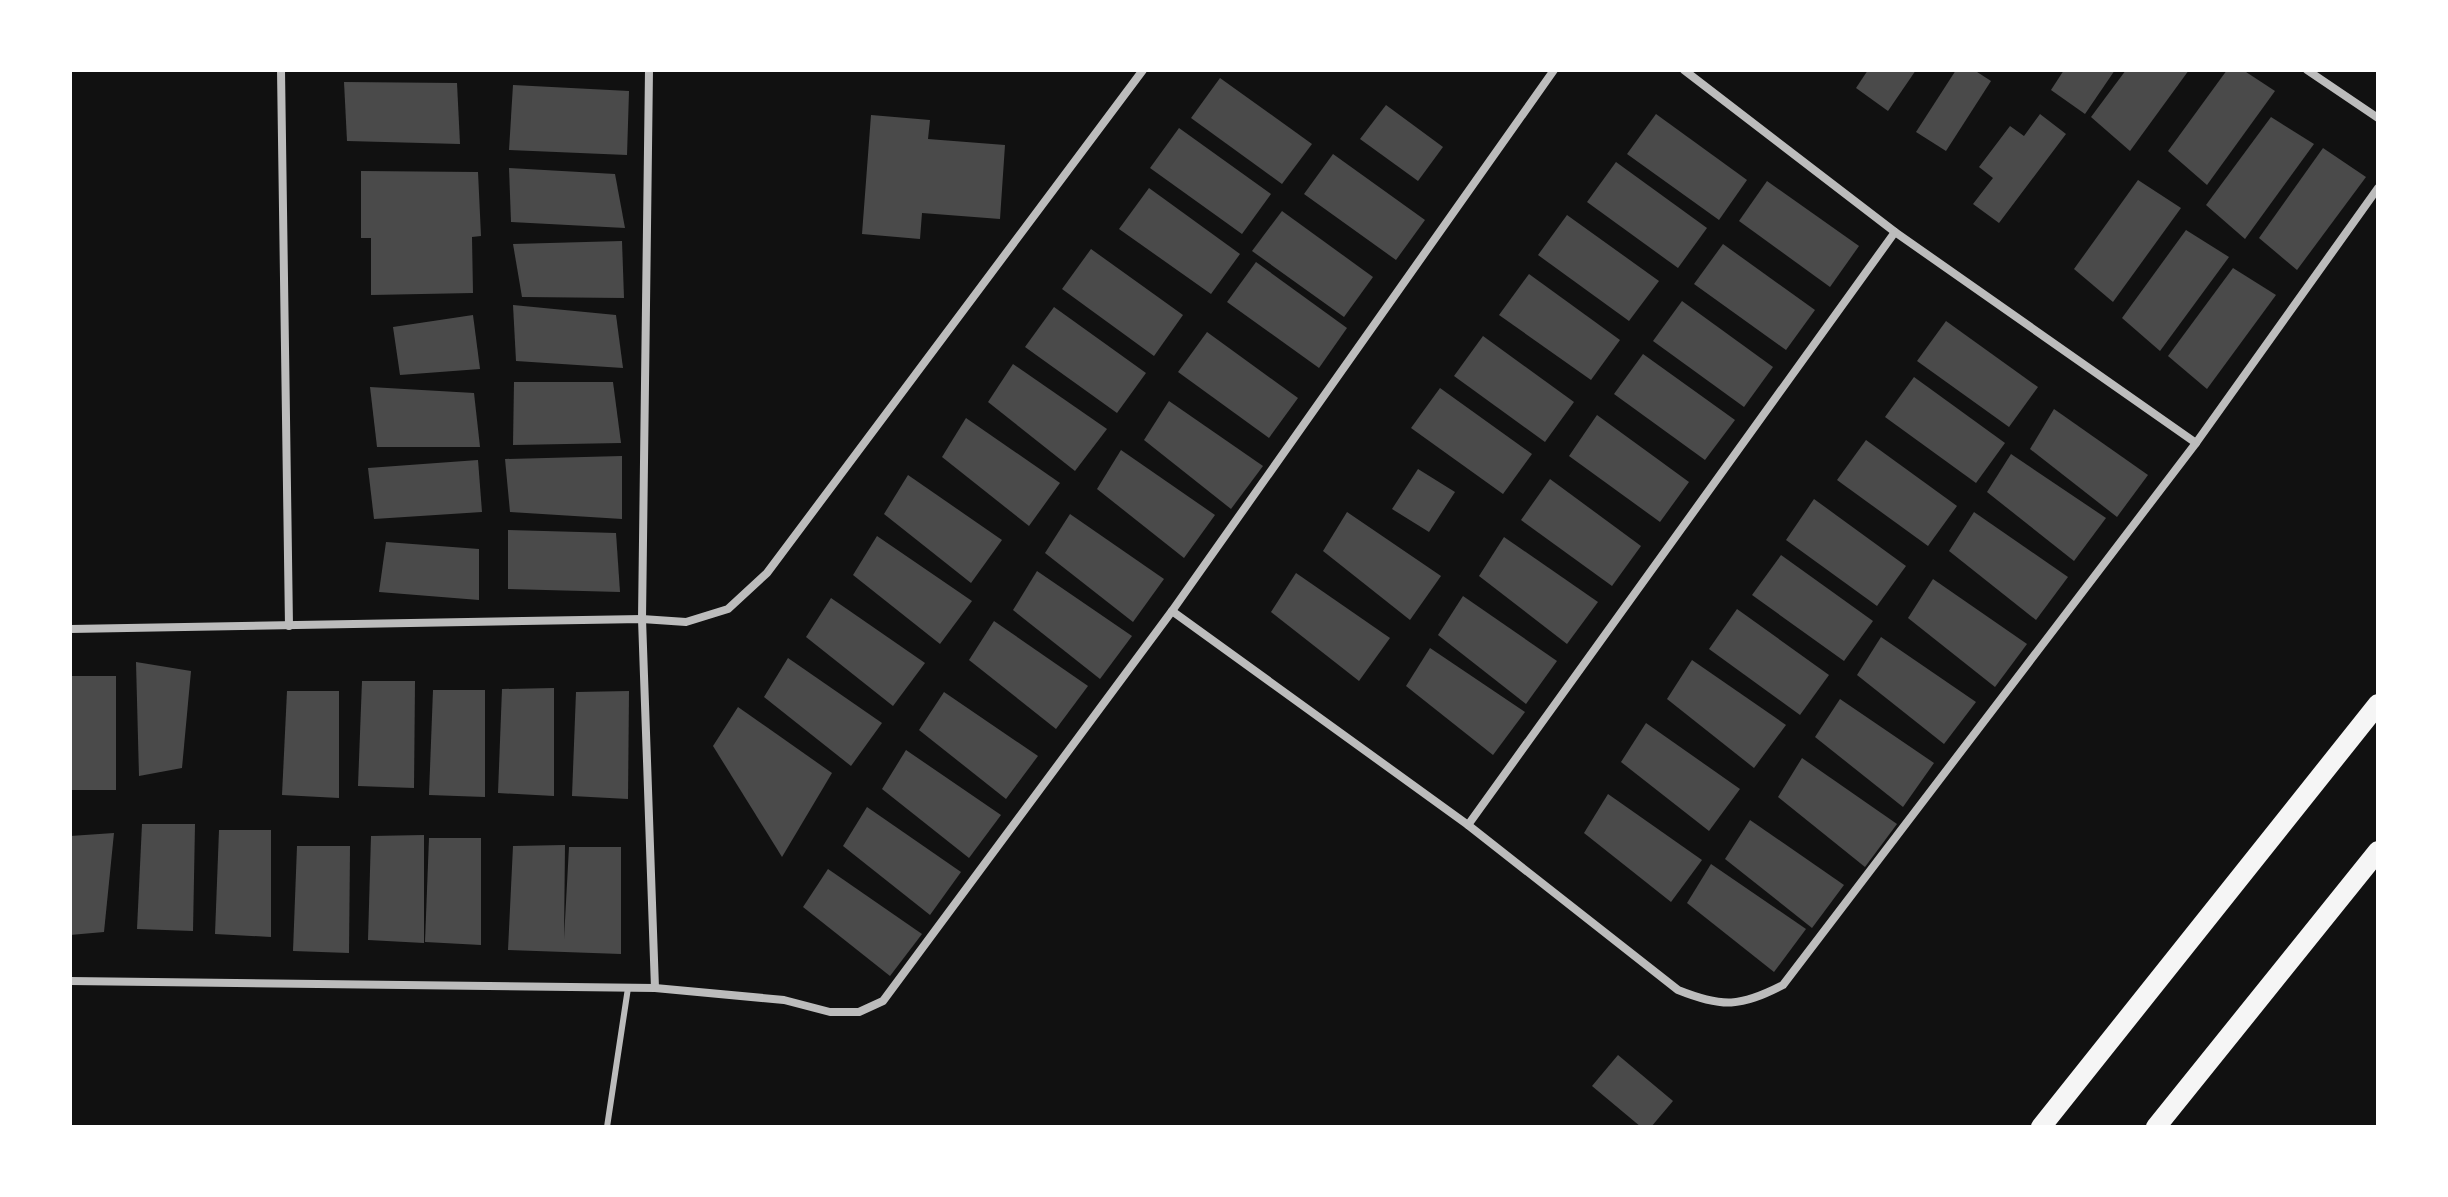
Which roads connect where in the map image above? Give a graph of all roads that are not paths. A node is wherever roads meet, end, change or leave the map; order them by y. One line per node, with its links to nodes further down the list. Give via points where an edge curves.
1 (281, 70): 13 (street)
2 (649, 70): 12 (street)
3 (1143, 70): 12 (street, via 767,573 728,609 686,622)
4 (1554, 70): 11 (street)
5 (1684, 70): 9 (street)
6 (2307, 70): 7 (street)
7 (2378, 118)
8 (2378, 188): 10 (street)
9 (1895, 232): 10 (street); 16 (street)
10 (2196, 443): 16 (street, via 1783,985 1734,1004 1705,1001 1678,990)
11 (1172, 611): 16 (street); 20 (street, via 883,1001 859,1012 830,1012 784,1000)
12 (642, 619): 13 (street); 20 (street)
13 (289, 626): 14 (street)
14 (70, 629)
15 (2378, 704): 22 (main road)
16 (1468, 825)
17 (2378, 851): 23 (main road)
18 (70, 981): 19 (street)
19 (628, 988): 20 (street); 21 (lane)
20 (655, 988)
21 (607, 1127)
22 (2041, 1127)
23 (2156, 1127)

